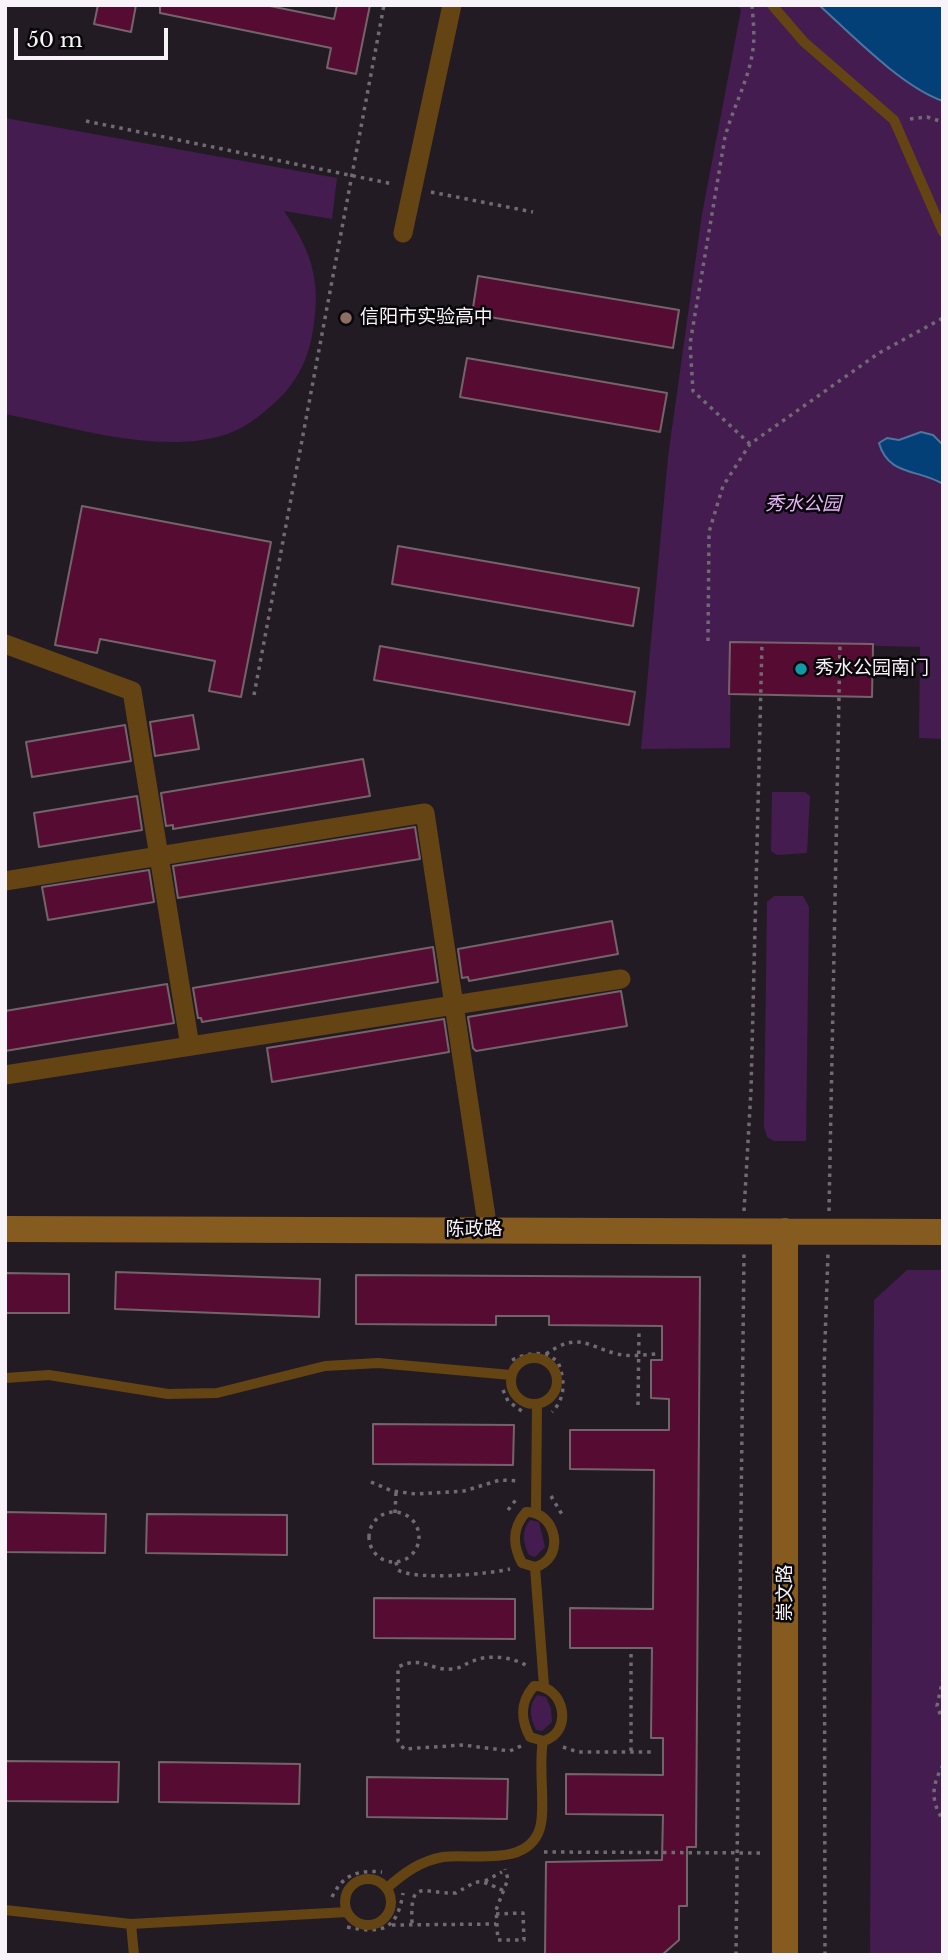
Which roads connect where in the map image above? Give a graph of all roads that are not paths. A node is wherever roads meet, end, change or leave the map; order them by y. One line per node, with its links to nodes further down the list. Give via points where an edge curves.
1 (452, 5): 4 (street)
2 (772, 5): 3 (lane, via 804,42 894,120)
3 (943, 232)
4 (403, 233)
5 (5, 644): 6 (street, via 132,691)
6 (160, 858): 7 (street); 9 (street, via 425,813); 10 (street)
7 (5, 881)
8 (621, 979): 9 (street)
9 (454, 1004): 10 (street); 13 (street)
10 (190, 1046): 11 (street)
11 (5, 1075)
12 (5, 1228): 13 (street, 陈政路)
13 (488, 1230): 14 (street, 陈政路)
14 (785, 1231): 15 (street, 陈政路); 27 (street, 崇文路)
15 (943, 1232)
16 (511, 1375): 17 (lane, via 449,1368 325,1366 217,1393 169,1394 49,1375); 18 (lane, via 516,1396); 18 (lane, via 526,1358 547,1361 558,1381 547,1401)
17 (5, 1378)
18 (537, 1404): 19 (lane)
19 (536, 1512): 20 (lane, via 550,1524 554,1550 543,1565); 20 (lane, via 526,1512 516,1523 514,1534 522,1563)
20 (535, 1567): 21 (lane)
21 (544, 1686): 22 (lane, via 558,1698 562,1724 558,1733); 22 (lane, via 534,1686 524,1697 522,1708 530,1737)
22 (542, 1744): 23 (lane, via 540,1828 530,1842 502,1856 425,1862 404,1872)
23 (387, 1888): 25 (lane, via 371,1878 359,1880 345,1896); 25 (lane, via 392,1902 382,1922 359,1924)
24 (5, 1910): 26 (lane)
25 (347, 1912): 26 (lane)
26 (131, 1924): 28 (lane)
27 (786, 1953)
28 (134, 1955)

